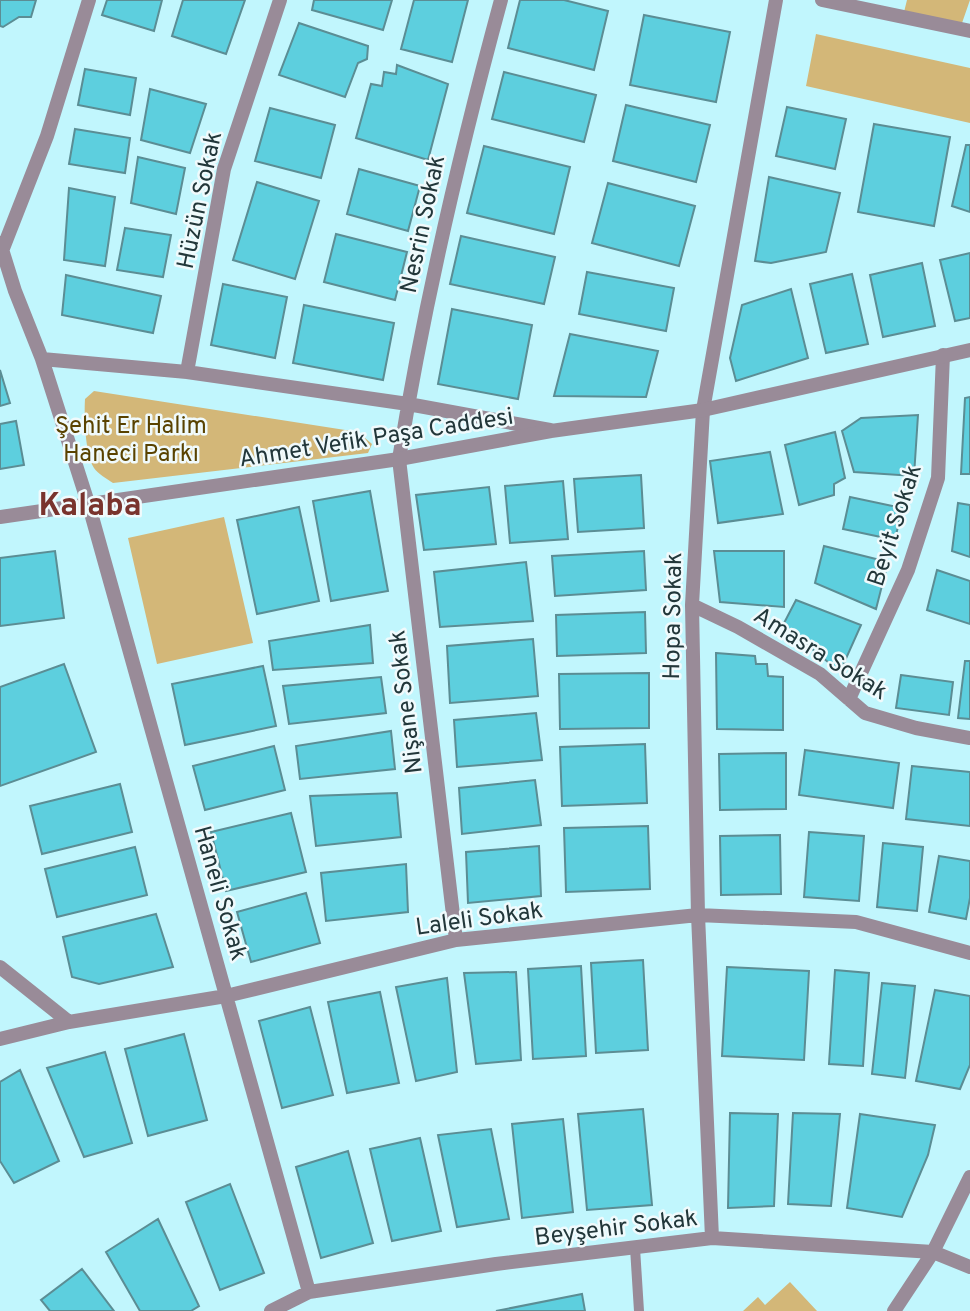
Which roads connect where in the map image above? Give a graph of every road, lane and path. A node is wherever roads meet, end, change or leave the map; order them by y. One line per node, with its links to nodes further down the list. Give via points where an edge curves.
1 (89, 0): 7 (street, via 47,136)
2 (280, 0): 11 (street, Hüzün Sokak, via 224,169)
3 (501, 0): 12 (street, Nesrin Sokak, via 463,140)
4 (776, 0): 13 (street, Hopa Sokak)
5 (822, 0): 6 (street)
6 (970, 31)
7 (1, 247): 10 (street, Haneli Sokak)
8 (970, 350): 9 (street, Ahmet Vefik Paşa Caddesi)
9 (943, 355): 13 (street, Ahmet Vefik Paşa Caddesi); 19 (street, Beyit Sokak, via 938,478 908,570)
10 (43, 359): 11 (street, Ahmet Vefik Paşa Caddesi); 16 (street, Haneli Sokak)
11 (187, 372): 12 (street, Ahmet Vefik Paşa Caddesi)
12 (408, 404): 14 (street, Ahmet Vefik Paşa Caddesi); 15 (street, Nesrin Sokak)
13 (703, 410): 14 (street, Ahmet Vefik Paşa Caddesi); 18 (street, Hopa Sokak)
14 (551, 430): 15 (street, Ahmet Vefik Paşa Caddesi)
15 (399, 459): 16 (street, Ahmet Vefik Paşa Caddesi); 22 (street, Nişane Sokak)
16 (89, 506): 17 (street, Ahmet Vefik Paşa Caddesi); 25 (street, Haneli Sokak)
17 (0, 517)
18 (692, 605): 19 (street, Amasra Sokak, via 802,663); 21 (street, Hopa Sokak)
19 (849, 699): 20 (street, Amasra Sokak, via 865,713)
20 (970, 738)
21 (698, 915): 22 (street, Laleli Sokak); 23 (street, Laleli Sokak, via 856,922); 29 (street, Hopa Sokak)
22 (456, 940): 25 (street, Laleli Sokak)
23 (970, 953)
24 (0, 967): 26 (street)
25 (226, 996): 26 (street, Laleli Sokak); 33 (street, Haneli Sokak)
26 (69, 1022): 27 (street, Laleli Sokak)
27 (0, 1039)
28 (970, 1177): 31 (street)
29 (712, 1238): 30 (street, Beyşehir Sokak); 31 (street, Beyşehir Sokak)
30 (635, 1248): 33 (street, Beyşehir Sokak); 35 (lane)
31 (933, 1252): 32 (street, Beyşehir Sokak); 36 (street)
32 (970, 1267)
33 (309, 1292): 34 (street, Beyşehir Sokak)
34 (271, 1311)
35 (639, 1311)
36 (894, 1311)

